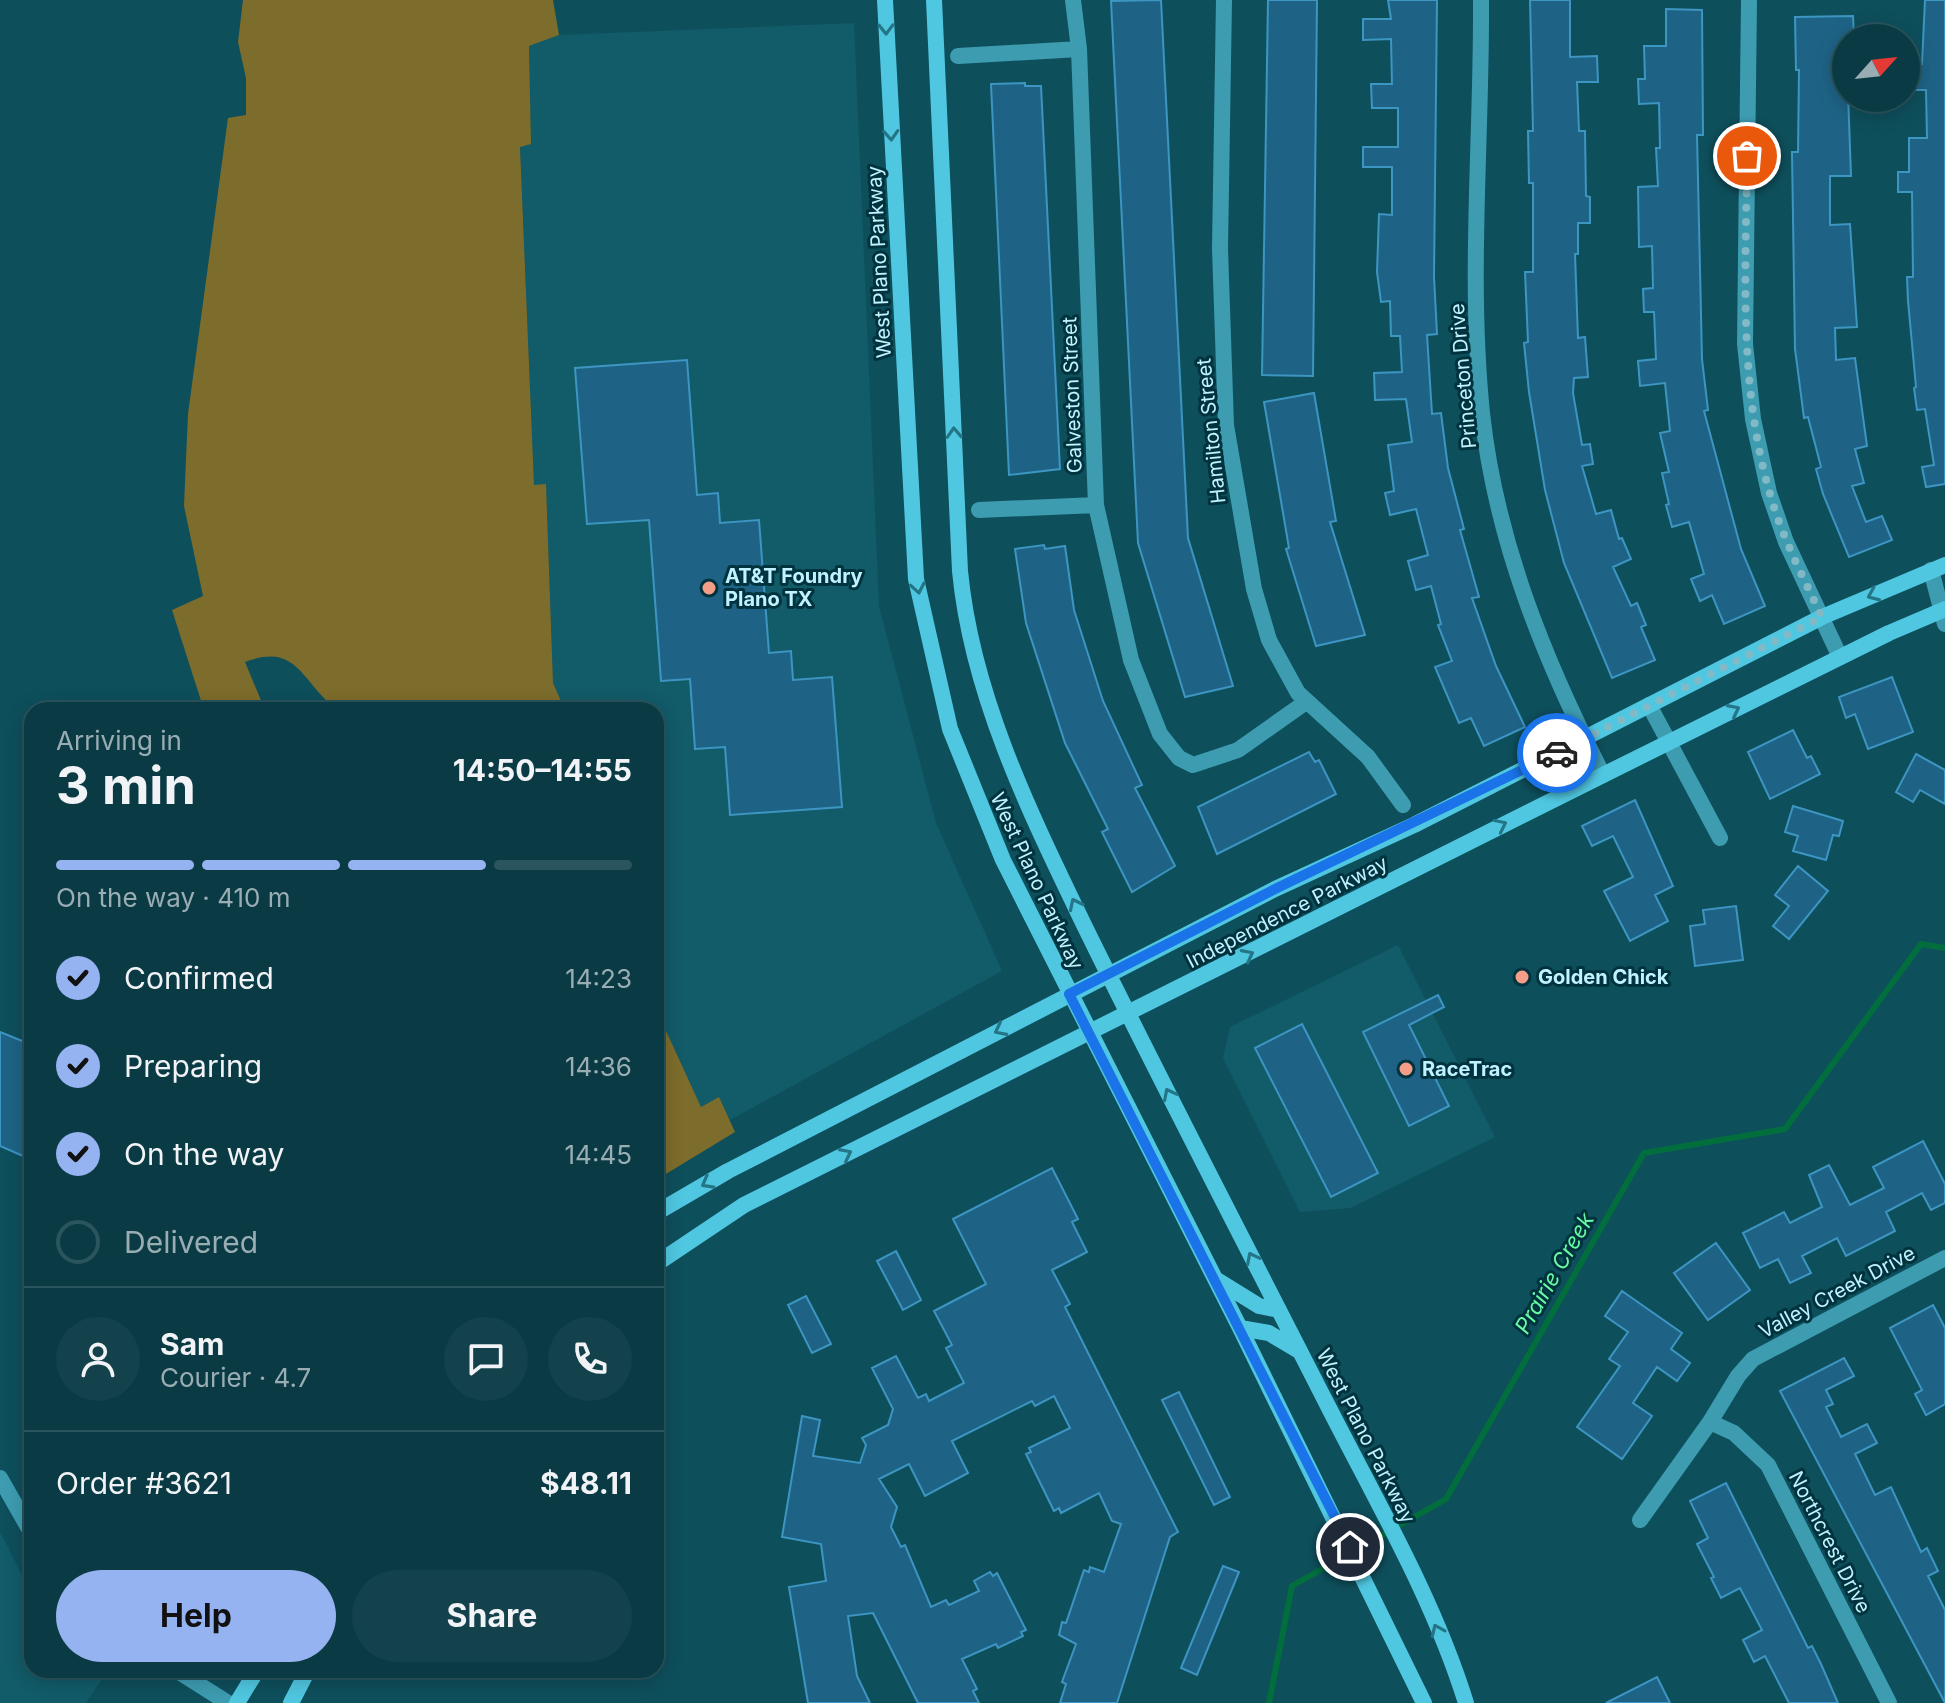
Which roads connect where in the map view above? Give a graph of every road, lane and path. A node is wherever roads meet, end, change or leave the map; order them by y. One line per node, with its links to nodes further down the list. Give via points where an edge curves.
1 (885, 0): 23 (main road, West Plano Parkway, one-way to 23, via 916,579 950,729 981,813)
2 (934, 0): 22 (main road, West Plano Parkway, one-way to 2, via 1037,827 981,672 964,606)
3 (1073, 0): 7 (street, Galveston Street)
4 (1224, 0): 15 (street, Hamilton Street, via 1220,249 1226,425 1254,589 1286,677)
5 (1481, 0): 17 (street, Princeton Drive, via 1476,276 1482,413 1513,560 1551,666)
6 (1749, 0): 13 (street, via 1745,344 1753,419 1786,542)
7 (1079, 49): 8 (street); 9 (street, Galveston Street)
8 (958, 56)
9 (1096, 505): 10 (street); 15 (street, Galveston Street, via 1131,660 1160,734 1179,758 1193,765 1238,750)
10 (979, 510)
11 (1938, 568): 12 (street); 13 (main road, Independence Parkway, one-way to 13)
12 (1944, 615): 14 (main road, Independence Parkway)
13 (1822, 617): 14 (street); 16 (main road, Independence Parkway)
14 (1840, 657): 18 (main road, Independence Parkway, one-way to 14)
15 (1306, 702): 20 (street, Hamilton Street, via 1368,757)
16 (1649, 705): 17 (main road, Independence Parkway); 18 (street)
17 (1585, 739): 19 (street, Princeton Drive); 22 (main road, Independence Parkway)
18 (1669, 743): 19 (main road, Independence Parkway); 21 (street)
19 (1603, 775): 24 (main road, Independence Parkway, one-way to 19)
20 (1403, 805)
21 (1720, 838)
22 (1109, 974): 23 (main road, Independence Parkway); 24 (main road, West Plano Parkway)
23 (1069, 994): 25 (main road, West Plano Parkway); 26 (main road, Independence Parkway, one-way to 26)
24 (1129, 1015): 25 (main road, Independence Parkway); 30 (main road, West Plano Parkway, one-way to 24)
25 (1089, 1035): 28 (main road, Independence Parkway, one-way to 25, via 744,1205); 29 (main road, West Plano Parkway)
26 (664, 1208)
27 (1945, 1258): 33 (street, Valley Creek Drive, via 1753,1359)
28 (664, 1259)
29 (1216, 1280): 30 (main road, via 1259,1306); 31 (main road, West Plano Parkway)
30 (1279, 1310): 32 (main road, West Plano Parkway)
31 (1240, 1328): 32 (main road, via 1269,1333); 43 (main road, West Plano Parkway)
32 (1301, 1352): 44 (main road, West Plano Parkway, one-way to 32, via 1401,1549)
33 (1710, 1422): 36 (street, Valley Creek Drive); 45 (street, Northcrest Drive, via 1734,1433 1768,1465)
34 (0, 1478): 35 (street)
35 (24, 1520)
36 (1640, 1520)
37 (189, 1678): 40 (street)
38 (252, 1678): 41 (main road)
39 (304, 1678): 42 (main road)
40 (228, 1703)
41 (237, 1703)
42 (291, 1703)
43 (1424, 1703)
44 (1466, 1703)
45 (1889, 1703)

